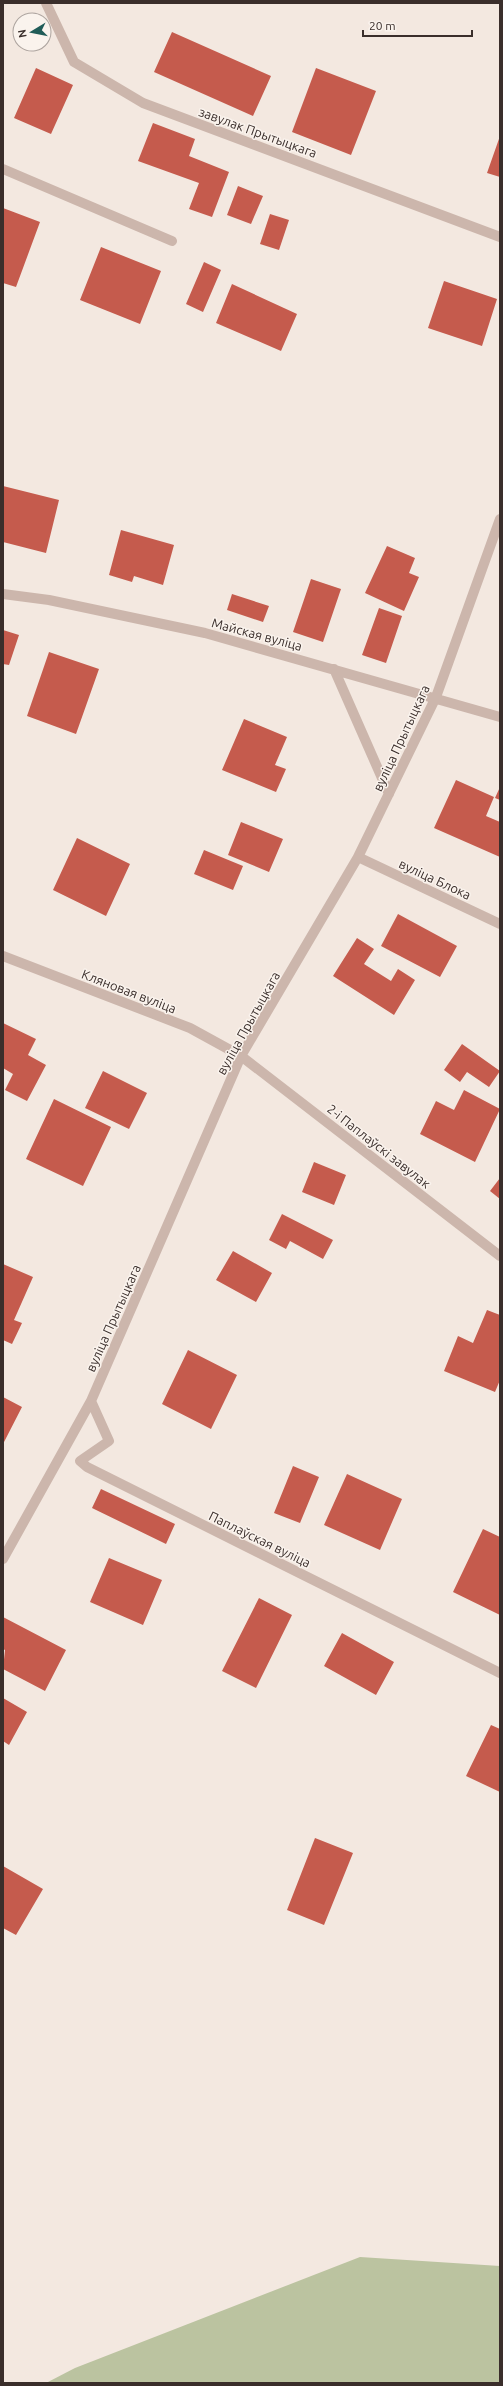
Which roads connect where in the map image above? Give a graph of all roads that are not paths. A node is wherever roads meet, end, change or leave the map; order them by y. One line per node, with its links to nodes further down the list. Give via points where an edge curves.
1 (46, 3): 3 (street, завулак Прытыцкага, via 74,62 143,103)
2 (3, 169): 4 (street)
3 (500, 237)
4 (172, 241)
5 (500, 519): 8 (street, вуліца Прытыцкага)
6 (3, 594): 7 (street, Майская вуліца, via 49,600 205,633)
7 (334, 669): 8 (street, Майская вуліца); 10 (street)
8 (436, 697): 9 (street, Майская вуліца); 10 (street, вуліца Прытыцкага)
9 (500, 717)
10 (389, 794): 11 (street, вуліца Прытыцкага)
11 (358, 857): 12 (street, вуліца Блока); 14 (street, вуліца Прытыцкага)
12 (500, 924)
13 (3, 956): 14 (street, Кляновая вуліца, via 190,1028)
14 (241, 1056): 15 (street, 2-і Паплаўскі завулак); 16 (street, вуліца Прытыцкага)
15 (500, 1256)
16 (91, 1401): 17 (street, вуліца Прытыцкага); 18 (street, Паплаўская вуліца, via 109,1441 80,1461 87,1467)
17 (3, 1559)
18 (500, 1673)

